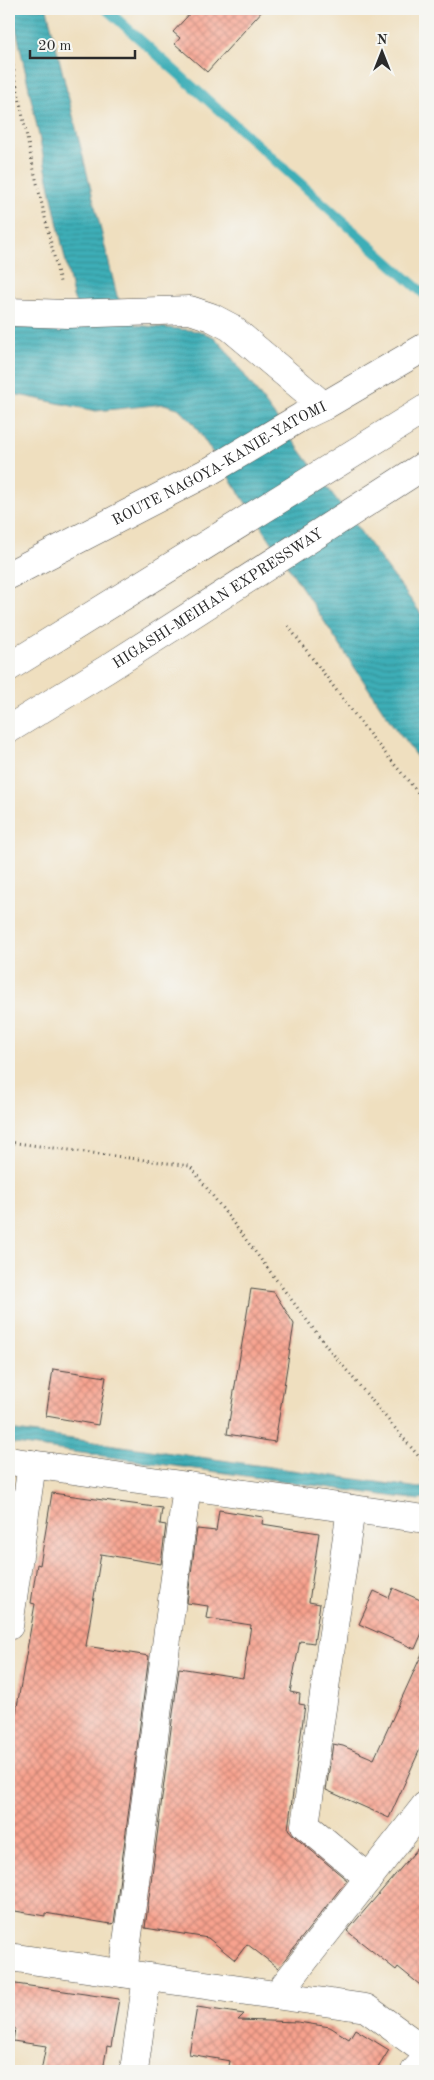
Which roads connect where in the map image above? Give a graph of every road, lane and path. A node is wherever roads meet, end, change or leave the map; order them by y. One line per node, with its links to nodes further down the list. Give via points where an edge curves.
1 (9, 46): 3 (path, via 30,153)
2 (9, 312): 3 (main road)
3 (70, 314): 6 (main road, via 190,310 211,317 230,327)
4 (425, 347): 6 (main road, ROUTE NAGOYA-KANIE-YATOMI)
5 (425, 409): 9 (main road)
6 (313, 412): 8 (main road, ROUTE NAGOYA-KANIE-YATOMI, via 210,472)
7 (425, 466): 13 (main road, HIGASHI-MEIHAN EXPRESSWAY)
8 (9, 575)
9 (78, 623): 11 (main road); 12 (main road)
10 (288, 626): 14 (path, via 370,735)
11 (9, 652)
12 (9, 666)
13 (9, 729)
14 (425, 801)
15 (9, 1142): 17 (path, via 190,1166 328,1348)
16 (20, 1462): 18 (main road); 21 (main road)
17 (425, 1464)
18 (188, 1486): 19 (main road); 25 (main road)
19 (351, 1509): 20 (main road); 23 (main road, via 305,1825)
20 (425, 1519)
21 (9, 1626)
22 (425, 1806): 23 (main road)
23 (369, 1878): 26 (main road)
24 (9, 1957): 25 (main road)
25 (135, 1975): 26 (main road); 29 (main road)
26 (277, 1995): 27 (main road, via 366,2008)
27 (425, 2051)
28 (425, 2060): 30 (main road)
29 (134, 2071)
30 (415, 2071)

